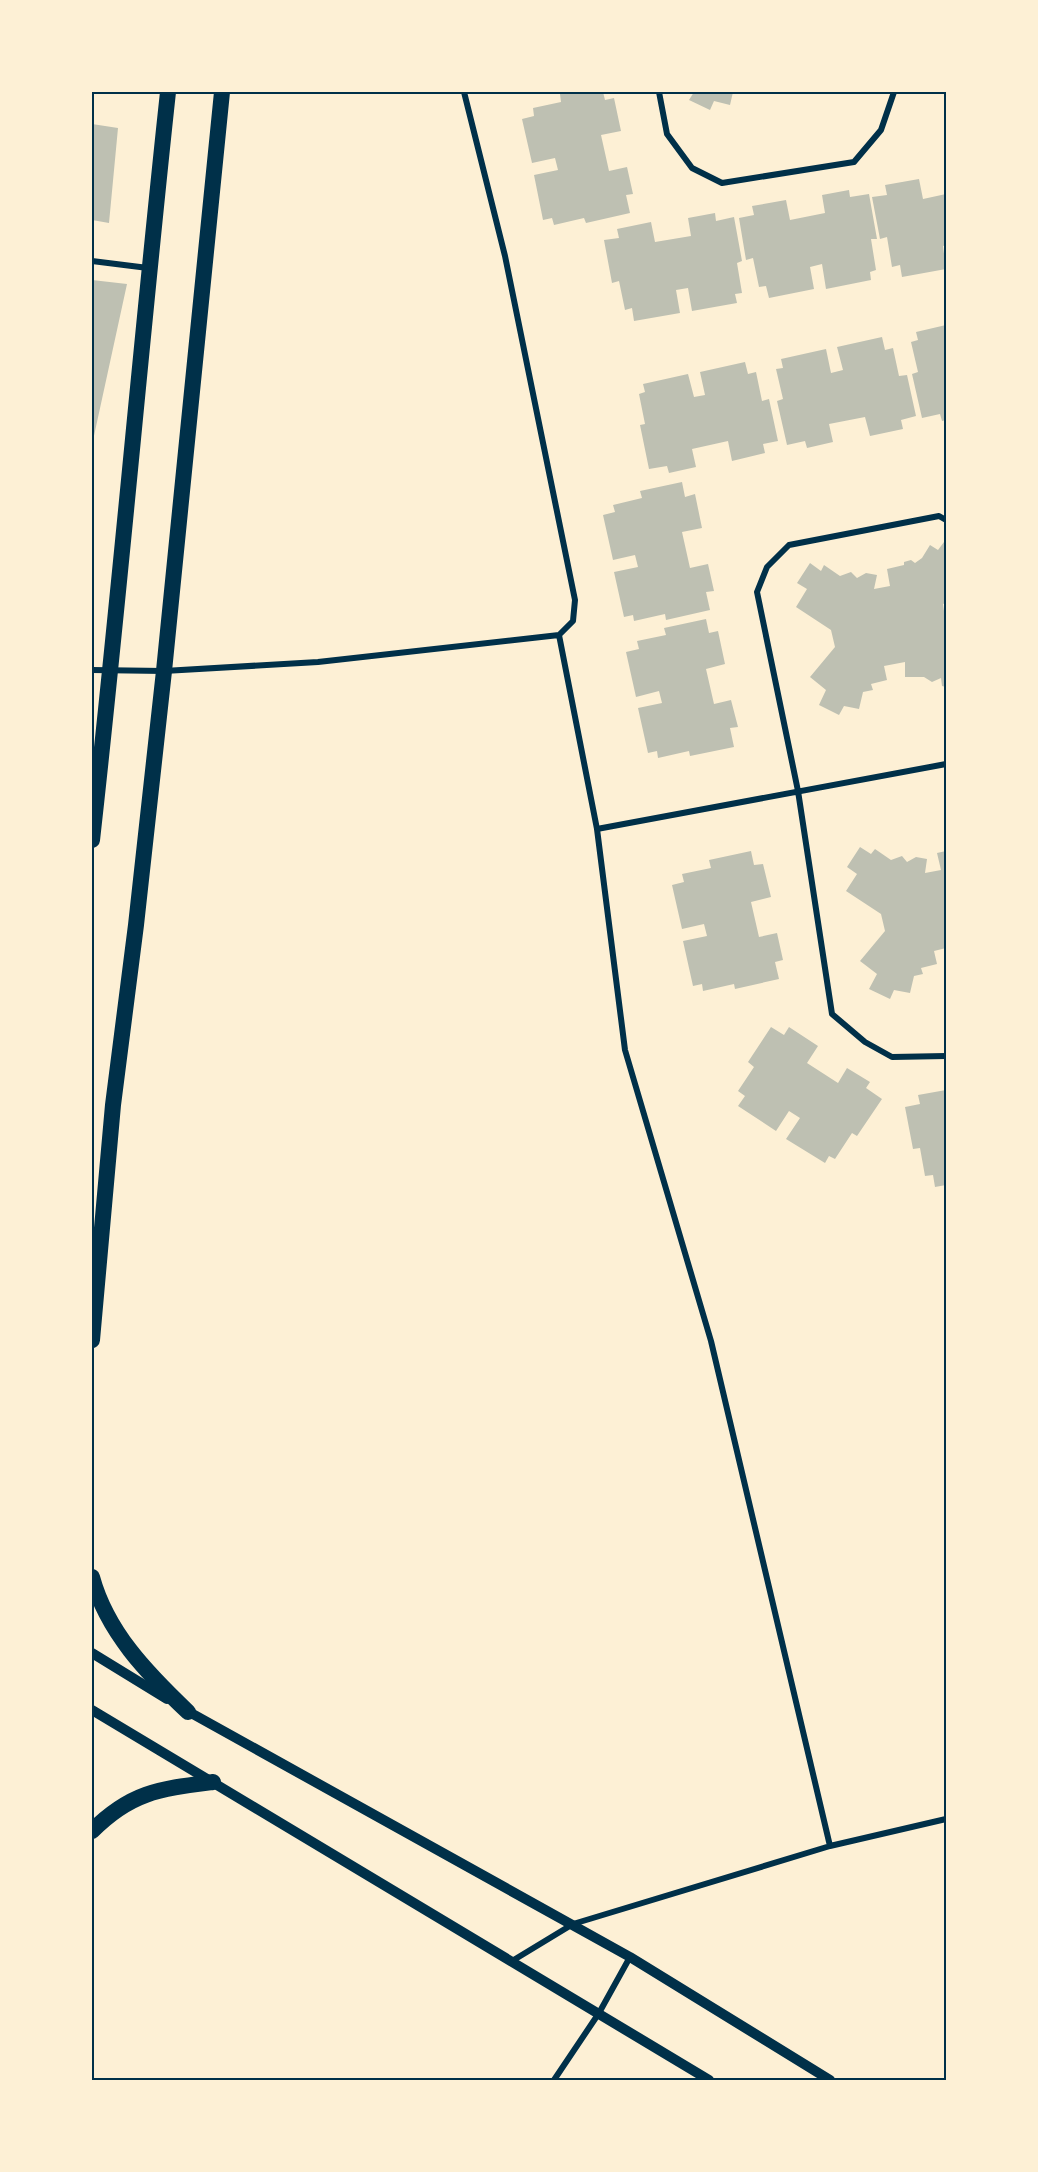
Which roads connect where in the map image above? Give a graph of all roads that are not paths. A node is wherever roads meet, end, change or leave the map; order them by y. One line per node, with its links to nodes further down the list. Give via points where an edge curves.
1 (168, 92): 7 (highway)
2 (222, 92): 12 (highway)
3 (464, 92): 9 (street, via 505,256 575,600 573,621)
4 (659, 92): 5 (street, via 667,134 692,168 722,183 854,162 881,130)
5 (894, 92)
6 (92, 261): 7 (street)
7 (149, 268): 11 (highway)
8 (946, 520): 14 (street, via 939,516 789,545 767,567 758,592)
9 (559, 635): 12 (street, via 318,662); 15 (street)
10 (92, 670): 11 (street)
11 (111, 671): 12 (street); 16 (highway)
12 (164, 671): 18 (highway, via 113,1105)
13 (946, 764): 14 (street)
14 (798, 791): 15 (street); 17 (street, via 832,1014 865,1042 892,1057)
15 (597, 829): 26 (street, via 625,1050 711,1341)
16 (92, 840)
17 (946, 1056)
18 (92, 1340)
19 (92, 1577): 22 (highway, via 119,1637 150,1677)
20 (92, 1653): 22 (street)
21 (92, 1710): 23 (street)
22 (188, 1712): 27 (street)
23 (213, 1782): 25 (highway, via 135,1797); 29 (street)
24 (946, 1819): 26 (street)
25 (92, 1831)
26 (830, 1845): 27 (street)
27 (573, 1924): 28 (street); 29 (street)
28 (630, 1957): 30 (street); 33 (street)
29 (512, 1961): 30 (street)
30 (599, 2013): 31 (street); 32 (street)
31 (554, 2080)
32 (709, 2080)
33 (830, 2080)

